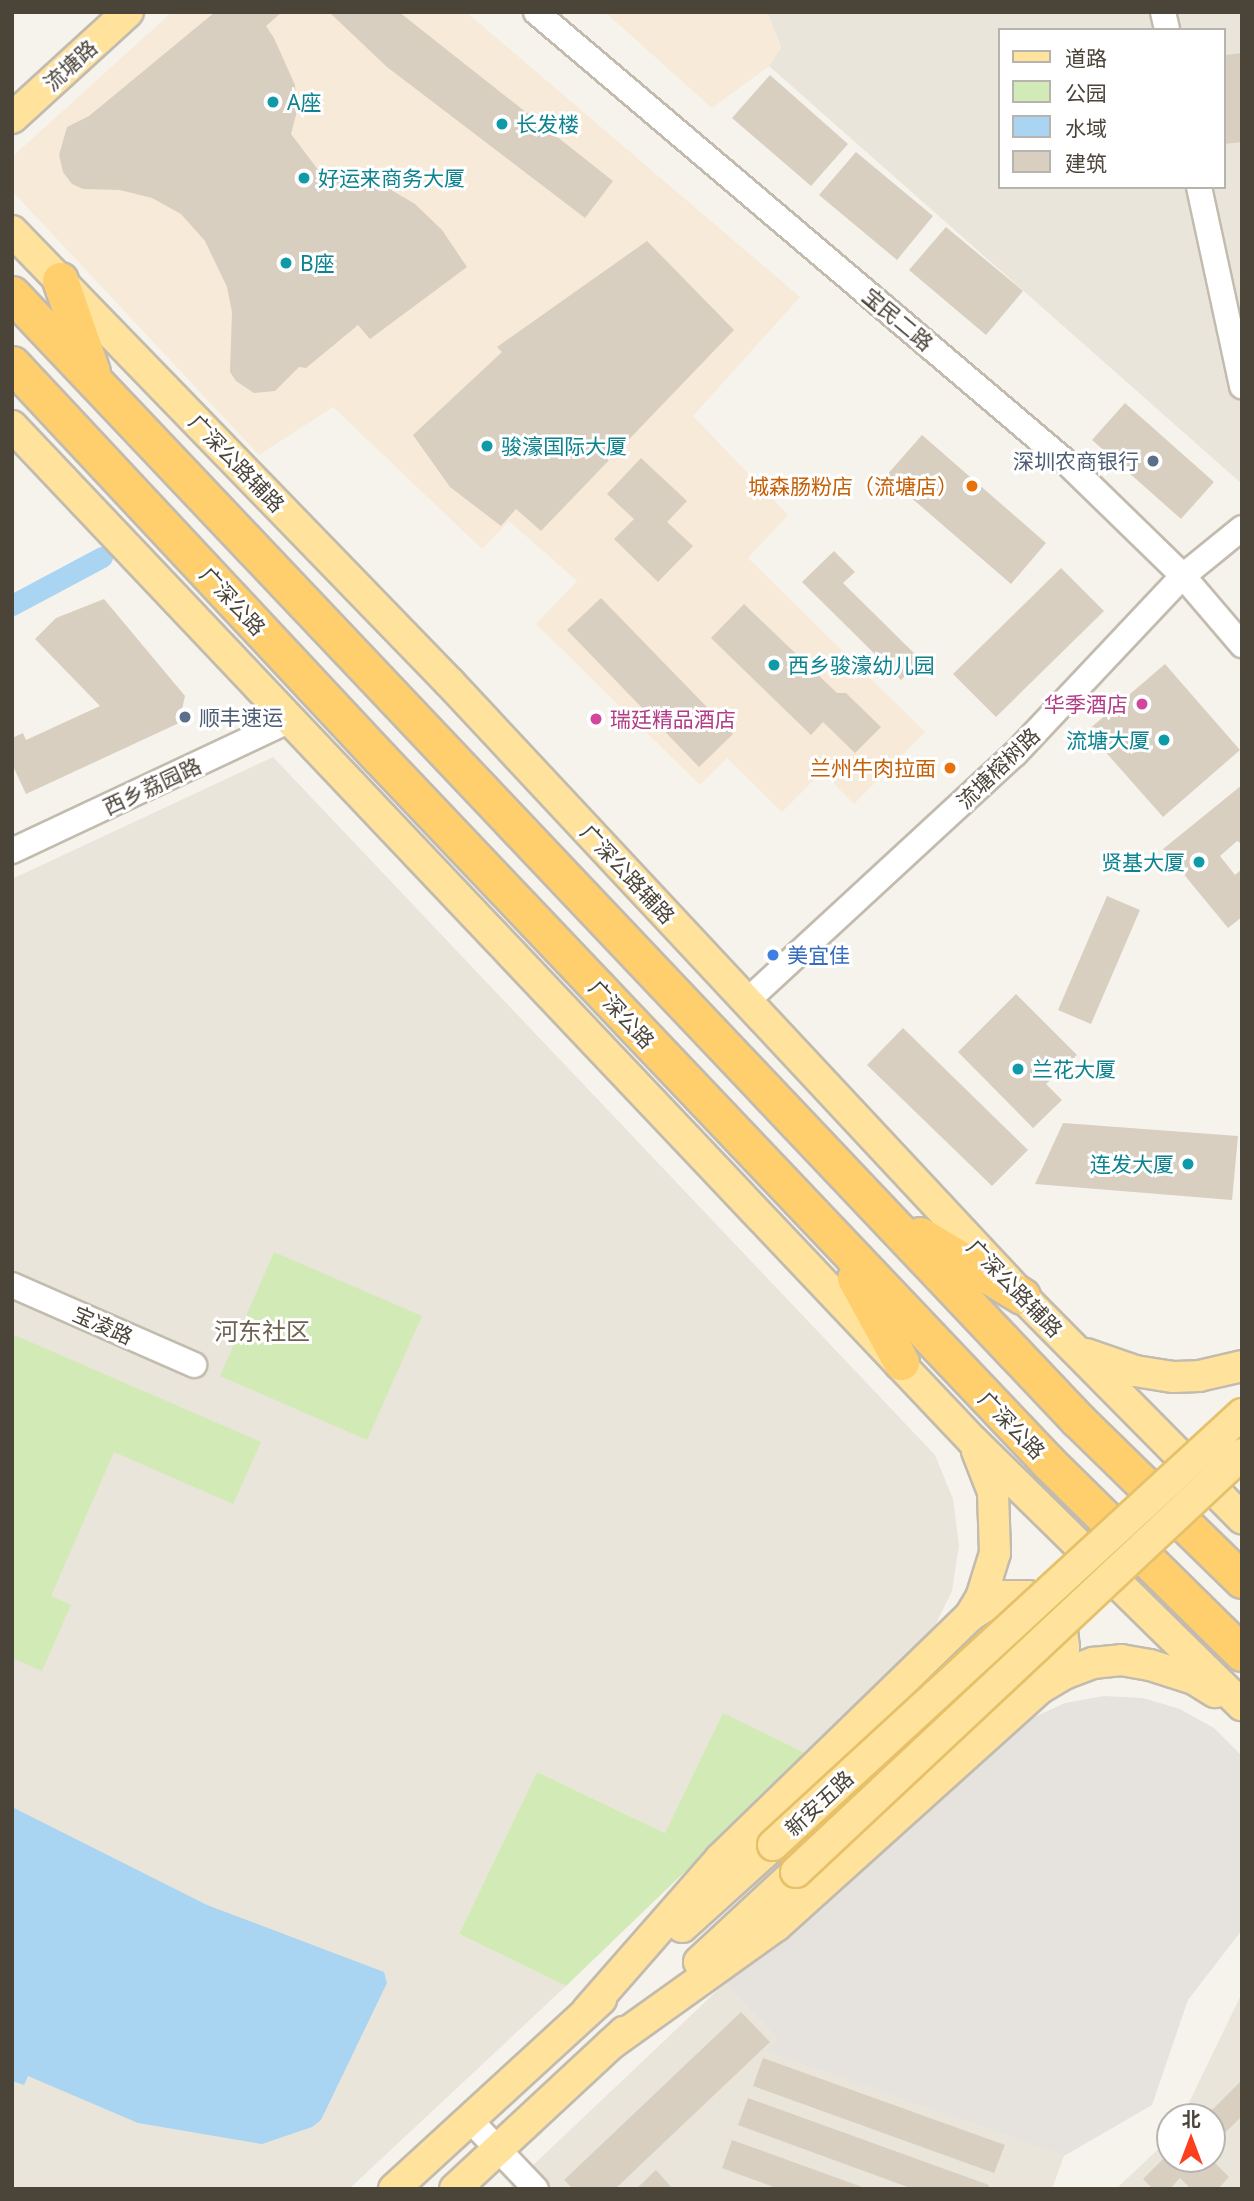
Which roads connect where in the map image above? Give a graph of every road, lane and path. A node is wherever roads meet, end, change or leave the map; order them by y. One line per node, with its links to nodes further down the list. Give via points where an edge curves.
1 (128, 12): 3 (main road, 流塘路)
2 (536, 12): 13 (street, 宝民二路, via 1067,463)
3 (12, 118)
4 (1199, 189): 10 (street)
5 (12, 231): 6 (main road, 广深公路辅路)
6 (60, 280): 9 (highway); 17 (main road, 广深公路辅路, via 450,683)
7 (12, 295): 9 (highway)
8 (12, 364): 19 (highway, 广深公路)
9 (96, 382): 18 (highway)
10 (1242, 386)
11 (12, 426): 15 (main road)
12 (1242, 528): 13 (street, 流塘榕树路)
13 (1183, 576): 14 (street, 宝民二路); 17 (street, 流塘榕树路, via 1015,754)
14 (1242, 645)
15 (291, 720): 16 (street, 西乡荔园路); 23 (main road)
16 (12, 851)
17 (747, 1001): 21 (main road, 广深公路辅路)
18 (884, 1213): 21 (highway); 30 (highway, via 1078,1420)
19 (831, 1235): 23 (highway); 32 (highway, 广深公路, via 1048,1462)
20 (12, 1284): 24 (street, 宝凌路)
21 (1022, 1296): 22 (main road, 广深公路辅路)
22 (1073, 1348): 25 (main road, via 1135,1371 1174,1377); 29 (main road, 广深公路辅路)
23 (901, 1362): 27 (main road)
24 (194, 1365)
25 (1242, 1366)
26 (1242, 1414): 35 (main road, 新安五路, bridge)
27 (973, 1441): 31 (main road, via 993,1492 995,1553 981,1598); 34 (main road)
28 (1242, 1454): 36 (main road, 新安五路, bridge)
29 (1242, 1518)
30 (1242, 1580)
31 (970, 1616): 33 (main road, via 1001,1596 1015,1594 1043,1604 1055,1616 1064,1648 1060,1664); 35 (main road, via 720,1859)
32 (1242, 1653)
33 (1039, 1689): 34 (main road, via 1093,1663 1121,1660 1194,1679); 36 (main road, via 776,1926)
34 (1242, 1707)
35 (587, 2011): 37 (main road, 新安五路)
36 (611, 2044): 38 (main road, 新安五路)
37 (469, 2119): 38 (street); 39 (main road, 新安五路)
38 (498, 2149): 40 (main road, 新安五路); 41 (street)
39 (394, 2189)
40 (455, 2189)
41 (536, 2189)

